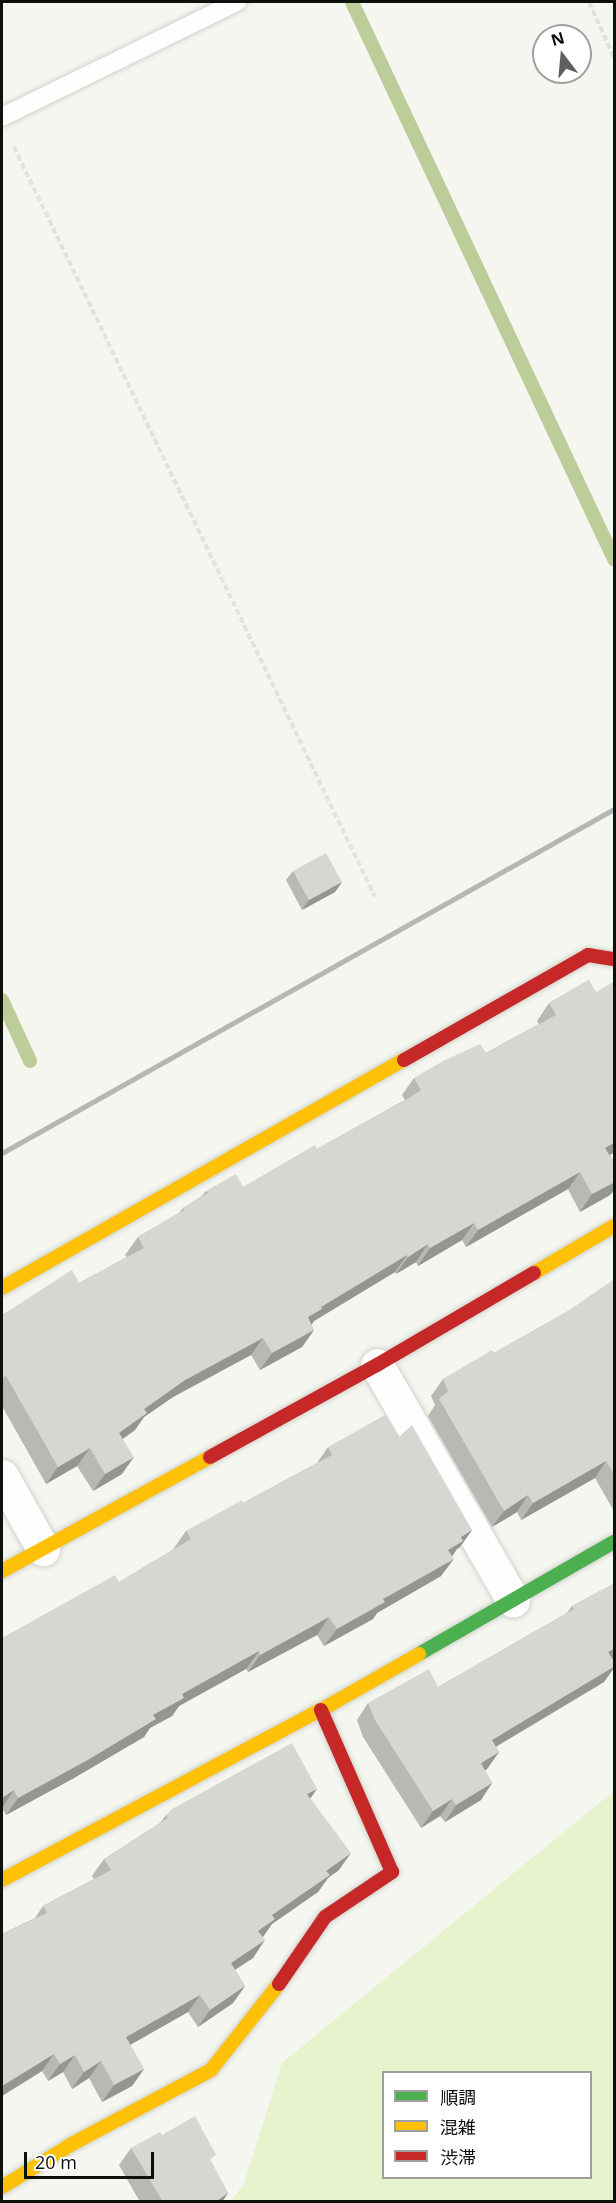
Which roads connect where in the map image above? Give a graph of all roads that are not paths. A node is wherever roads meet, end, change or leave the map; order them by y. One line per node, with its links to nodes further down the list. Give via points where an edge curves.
1 (237, 2): 2 (lane)
2 (2, 117)
3 (615, 959): 5 (street, via 588,955)
4 (615, 1226): 6 (street)
5 (2, 1288)
6 (376, 1365): 9 (street); 11 (street)
7 (2, 1476): 9 (street)
8 (615, 1542): 11 (street)
9 (43, 1549): 10 (street)
10 (2, 1572)
11 (513, 1601): 12 (street)
12 (321, 1710): 13 (street); 14 (street, via 392,1872 325,1917 286,1975 211,2070 72,2144)
13 (2, 1880)
14 (2, 2187)

